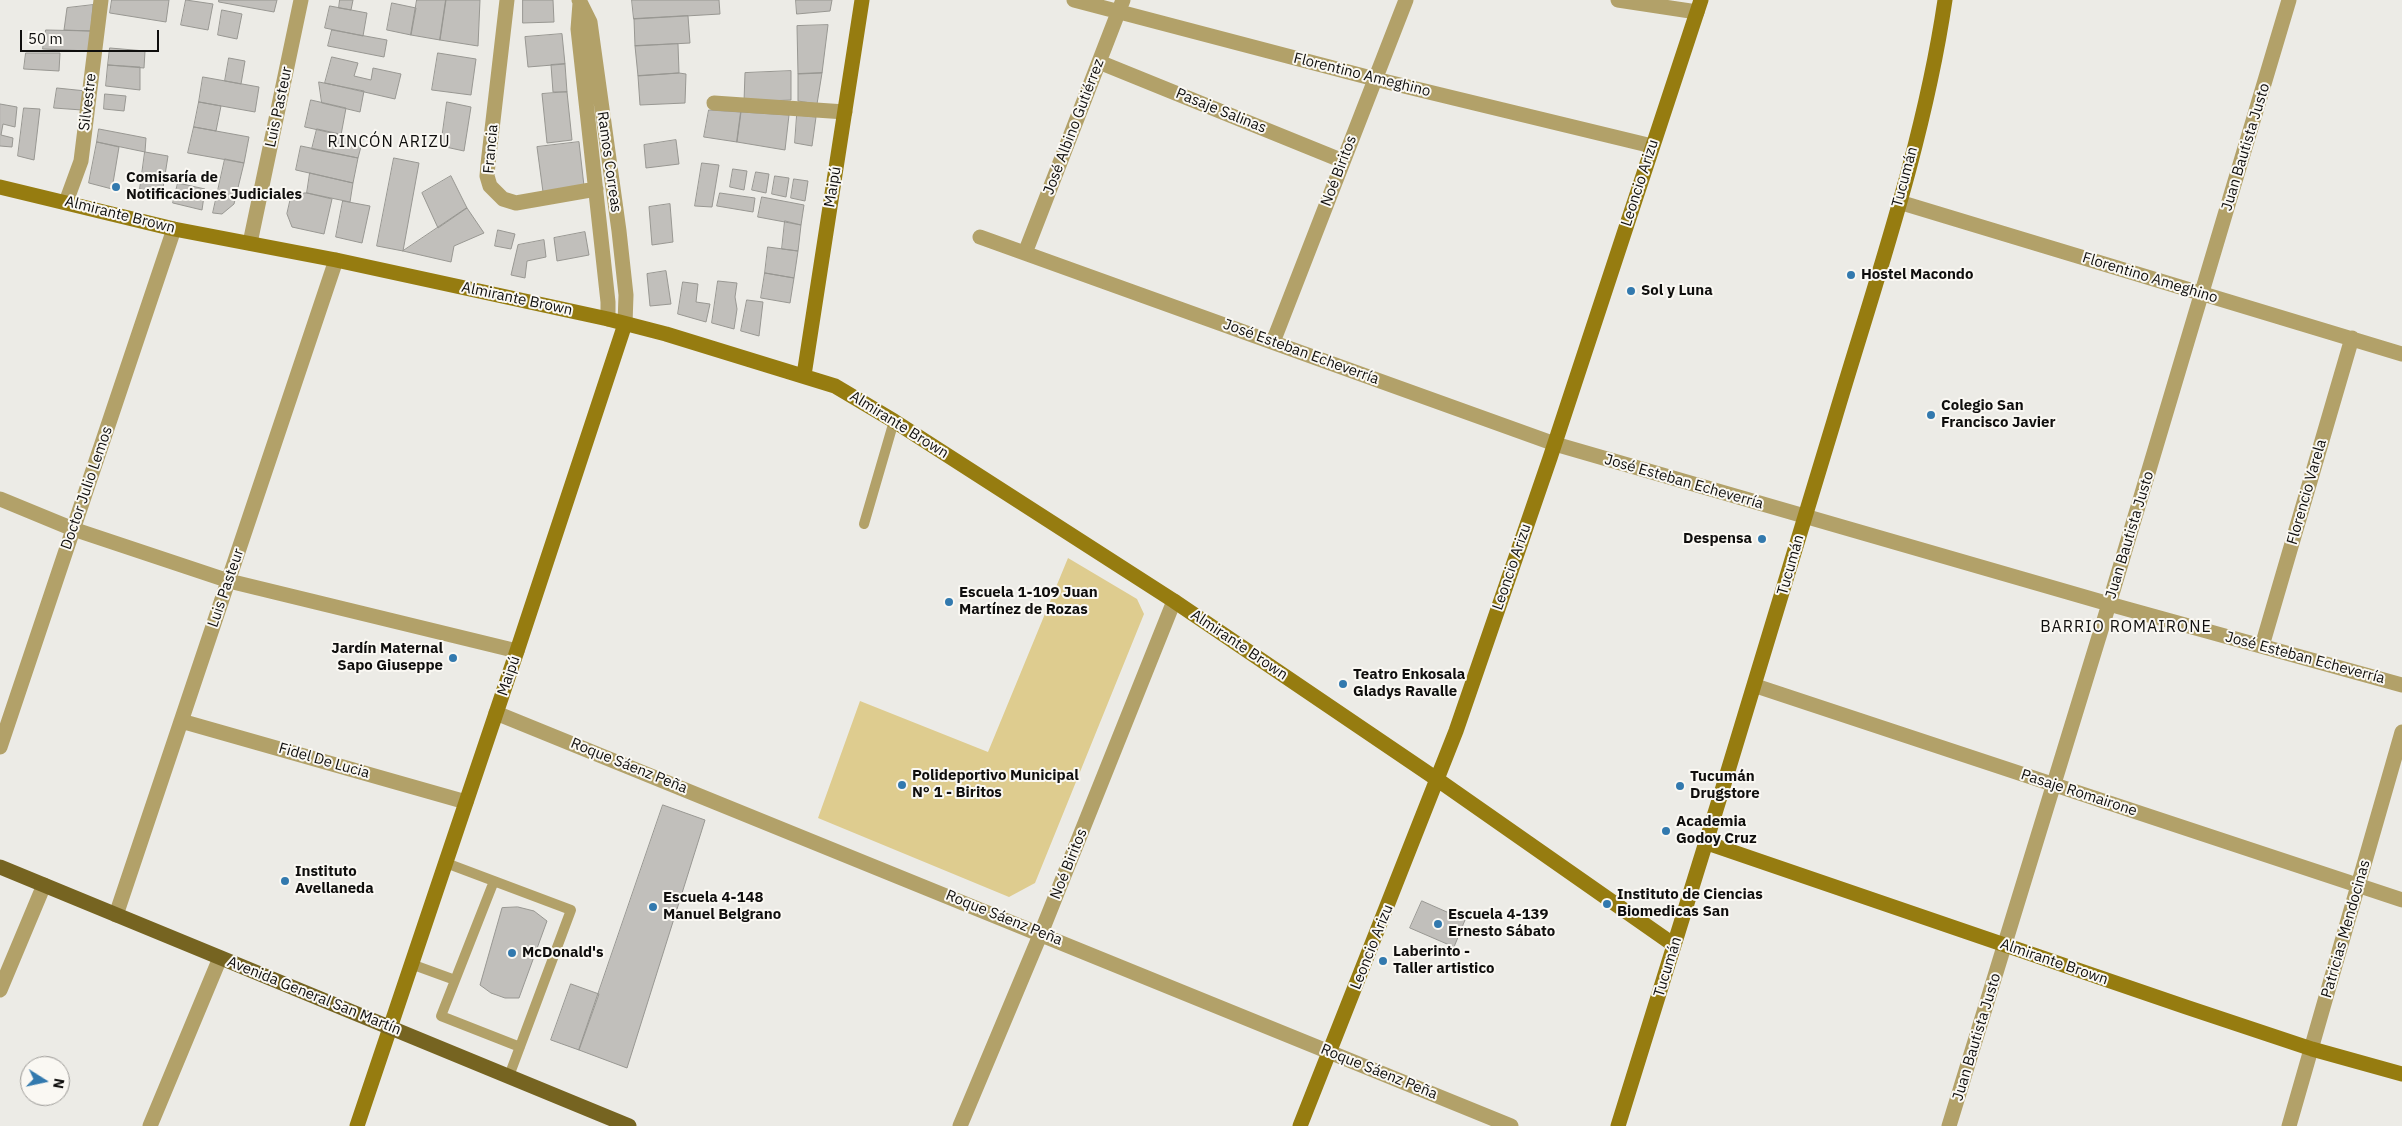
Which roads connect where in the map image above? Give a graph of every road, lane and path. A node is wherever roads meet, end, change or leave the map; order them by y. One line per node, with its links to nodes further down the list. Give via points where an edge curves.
1 (100, 0): 21 (street, Silvestre, via 81,161)
2 (301, 0): 25 (street, Luis Pasteur)
3 (506, 0): 20 (street, Francia, via 488,164 490,186 503,199 516,203)
4 (862, 0): 16 (street, Maipú)
5 (1074, 0): 11 (street, Florentino Ameghino)
6 (1406, 0): 14 (street, Noé Biritos)
7 (1618, 0): 12 (street)
8 (1945, 0): 22 (street, Tucumán, via 1926,100)
9 (2289, 0): 28 (street, Juan Bautista Justo)
10 (580, 2): 20 (street, Ramos Correas, via 578,29); 30 (street, Ramos Correas, via 590,22 619,231 626,295)
11 (1121, 6): 13 (street, José Albino Gutiérrez); 14 (street, Florentino Ameghino)
12 (1699, 6): 17 (street, Leoncio Arizu)
13 (1099, 62): 18 (street, Pasaje Salinas); 26 (street, José Albino Gutiérrez)
14 (1375, 78): 17 (street, Florentino Ameghino); 18 (street, Noé Biritos)
15 (714, 103): 16 (street)
16 (844, 112): 34 (street, Maipú)
17 (1652, 146): 36 (street, Leoncio Arizu)
18 (1343, 161): 32 (street, Noé Biritos)
19 (0, 187): 21 (street, Almirante Brown)
20 (596, 189): 29 (street, Ramos Correas)
21 (66, 202): 23 (street, Almirante Brown)
22 (1899, 202): 28 (street, Florentino Ameghino); 38 (street, Tucumán)
23 (174, 229): 25 (street, Almirante Brown); 40 (street, Doctor Julio Lemos)
24 (980, 237): 26 (street, José Esteban Echeverría)
25 (250, 243): 27 (street, Almirante Brown)
26 (1025, 253): 32 (street, José Esteban Echeverría)
27 (336, 260): 29 (street, Almirante Brown); 41 (street, Luis Pasteur)
28 (2202, 294): 31 (street, Florentino Ameghino); 43 (street, Juan Bautista Justo)
29 (608, 319): 30 (street, Almirante Brown)
30 (625, 324): 34 (street, Almirante Brown); 45 (street, Maipú)
31 (2352, 338): 33 (street, Florentino Ameghino); 44 (street, Florencio Varela)
32 (1273, 342): 36 (street, José Esteban Echeverría)
33 (2402, 354)
34 (804, 375): 35 (street, Almirante Brown, via 835,386)
35 (894, 421): 39 (lane); 42 (street, Almirante Brown)
36 (1555, 444): 38 (street, José Esteban Echeverría); 52 (street, Leoncio Arizu)
37 (0, 499): 40 (street)
38 (1805, 518): 43 (street, José Esteban Echeverría); 47 (street, Tucumán)
39 (864, 524)
40 (73, 528): 41 (street); 51 (street, Doctor Julio Lemos)
41 (229, 581): 45 (street); 49 (street, Luis Pasteur)
42 (1174, 601): 52 (street, Almirante Brown); 63 (street, Noé Biritos)
43 (2110, 604): 44 (street, José Esteban Echeverría); 53 (street, Juan Bautista Justo)
44 (2262, 646): 46 (street, José Esteban Echeverría)
45 (517, 652): 48 (street, Maipú)
46 (2402, 685)
47 (1756, 686): 53 (street, Pasaje Romairone); 55 (street, Tucumán)
48 (496, 713): 54 (street, Maipú); 63 (street, Roque Sáenz Peña)
49 (181, 721): 54 (street, Fidel De Lucia); 62 (street, Luis Pasteur)
50 (2402, 732): 60 (street, Patricias Mendocinas)
51 (0, 747)
52 (1438, 780): 64 (street, Almirante Brown); 73 (street, Leoncio Arizu)
53 (2054, 784): 60 (street, Pasaje Romairone); 65 (street, Juan Bautista Justo)
54 (466, 802): 56 (street, Maipú)
55 (1707, 843): 64 (street, Tucumán); 65 (street, Almirante Brown)
56 (446, 863): 58 (lane); 67 (street, Maipú)
57 (0, 867): 59 (main road, Avenida General San Martín)
58 (494, 882): 68 (lane); 71 (lane, via 571,910)
59 (44, 885): 62 (main road, Avenida General San Martín); 69 (street)
60 (2359, 886): 61 (street, Pasaje Romairone); 72 (street, Patricias Mendocinas)
61 (2402, 900)
62 (116, 915): 66 (main road, Avenida General San Martín)
63 (1041, 933): 73 (street, Roque Sáenz Peña); 79 (street, Noé Biritos)
64 (1674, 944): 82 (street, Tucumán)
65 (2006, 945): 72 (street, Almirante Brown); 83 (street, Juan Bautista Justo)
66 (220, 958): 70 (main road, Avenida General San Martín); 76 (street)
67 (411, 964): 68 (lane); 70 (street, Maipú)
68 (455, 980): 71 (lane, via 441,1016)
69 (0, 990)
70 (390, 1027): 75 (main road, Avenida General San Martín); 77 (street, Maipú)
71 (520, 1047): 75 (lane)
72 (2312, 1049): 74 (street, Almirante Brown); 84 (street, Patricias Mendocinas)
73 (1330, 1053): 80 (street, Leoncio Arizu); 81 (street, Roque Sáenz Peña)
74 (2402, 1074)
75 (509, 1076): 78 (main road, Avenida General San Martín)
76 (150, 1126)
77 (357, 1126)
78 (629, 1126)
79 (960, 1126)
80 (1300, 1126)
81 (1511, 1126)
82 (1618, 1126)
83 (1949, 1126)
84 (2289, 1126)

